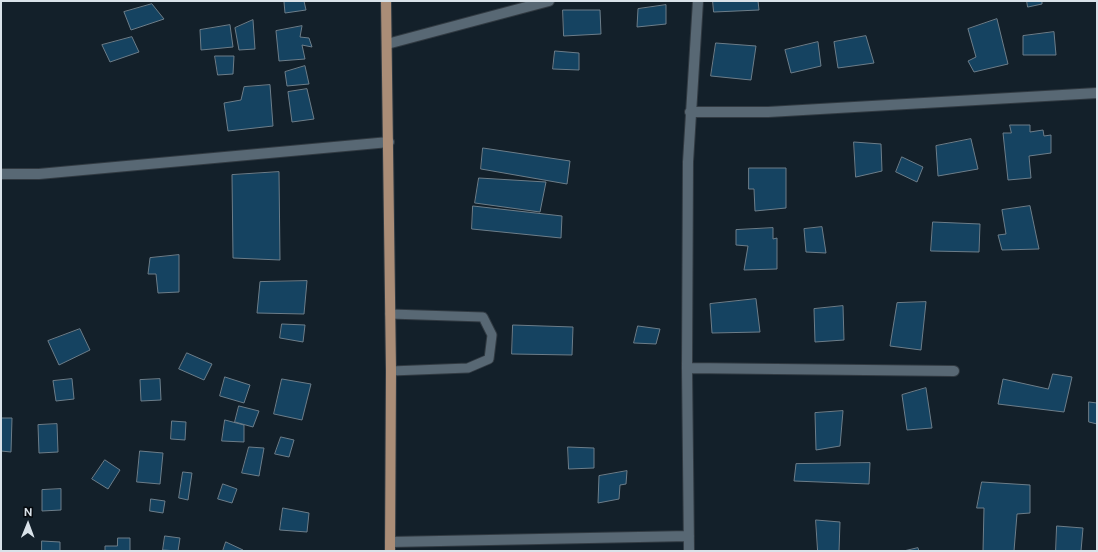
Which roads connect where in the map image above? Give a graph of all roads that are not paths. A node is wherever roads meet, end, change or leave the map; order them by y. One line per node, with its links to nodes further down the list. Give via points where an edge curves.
1 (386, 1): 4 (main road)
2 (549, 1): 4 (street)
3 (698, 1): 6 (street)
4 (387, 44): 7 (main road)
5 (1097, 94): 6 (street, via 768,112)
6 (690, 112): 10 (street)
7 (388, 142): 8 (street, via 39,174); 9 (main road)
8 (1, 174)
9 (390, 314): 11 (main road); 11 (lane, via 483,317 492,335 489,360 468,368)
10 (687, 368): 12 (street); 13 (street)
11 (391, 371): 14 (main road)
12 (954, 371)
13 (688, 536): 14 (street); 15 (street)
14 (390, 546)
15 (689, 551)

